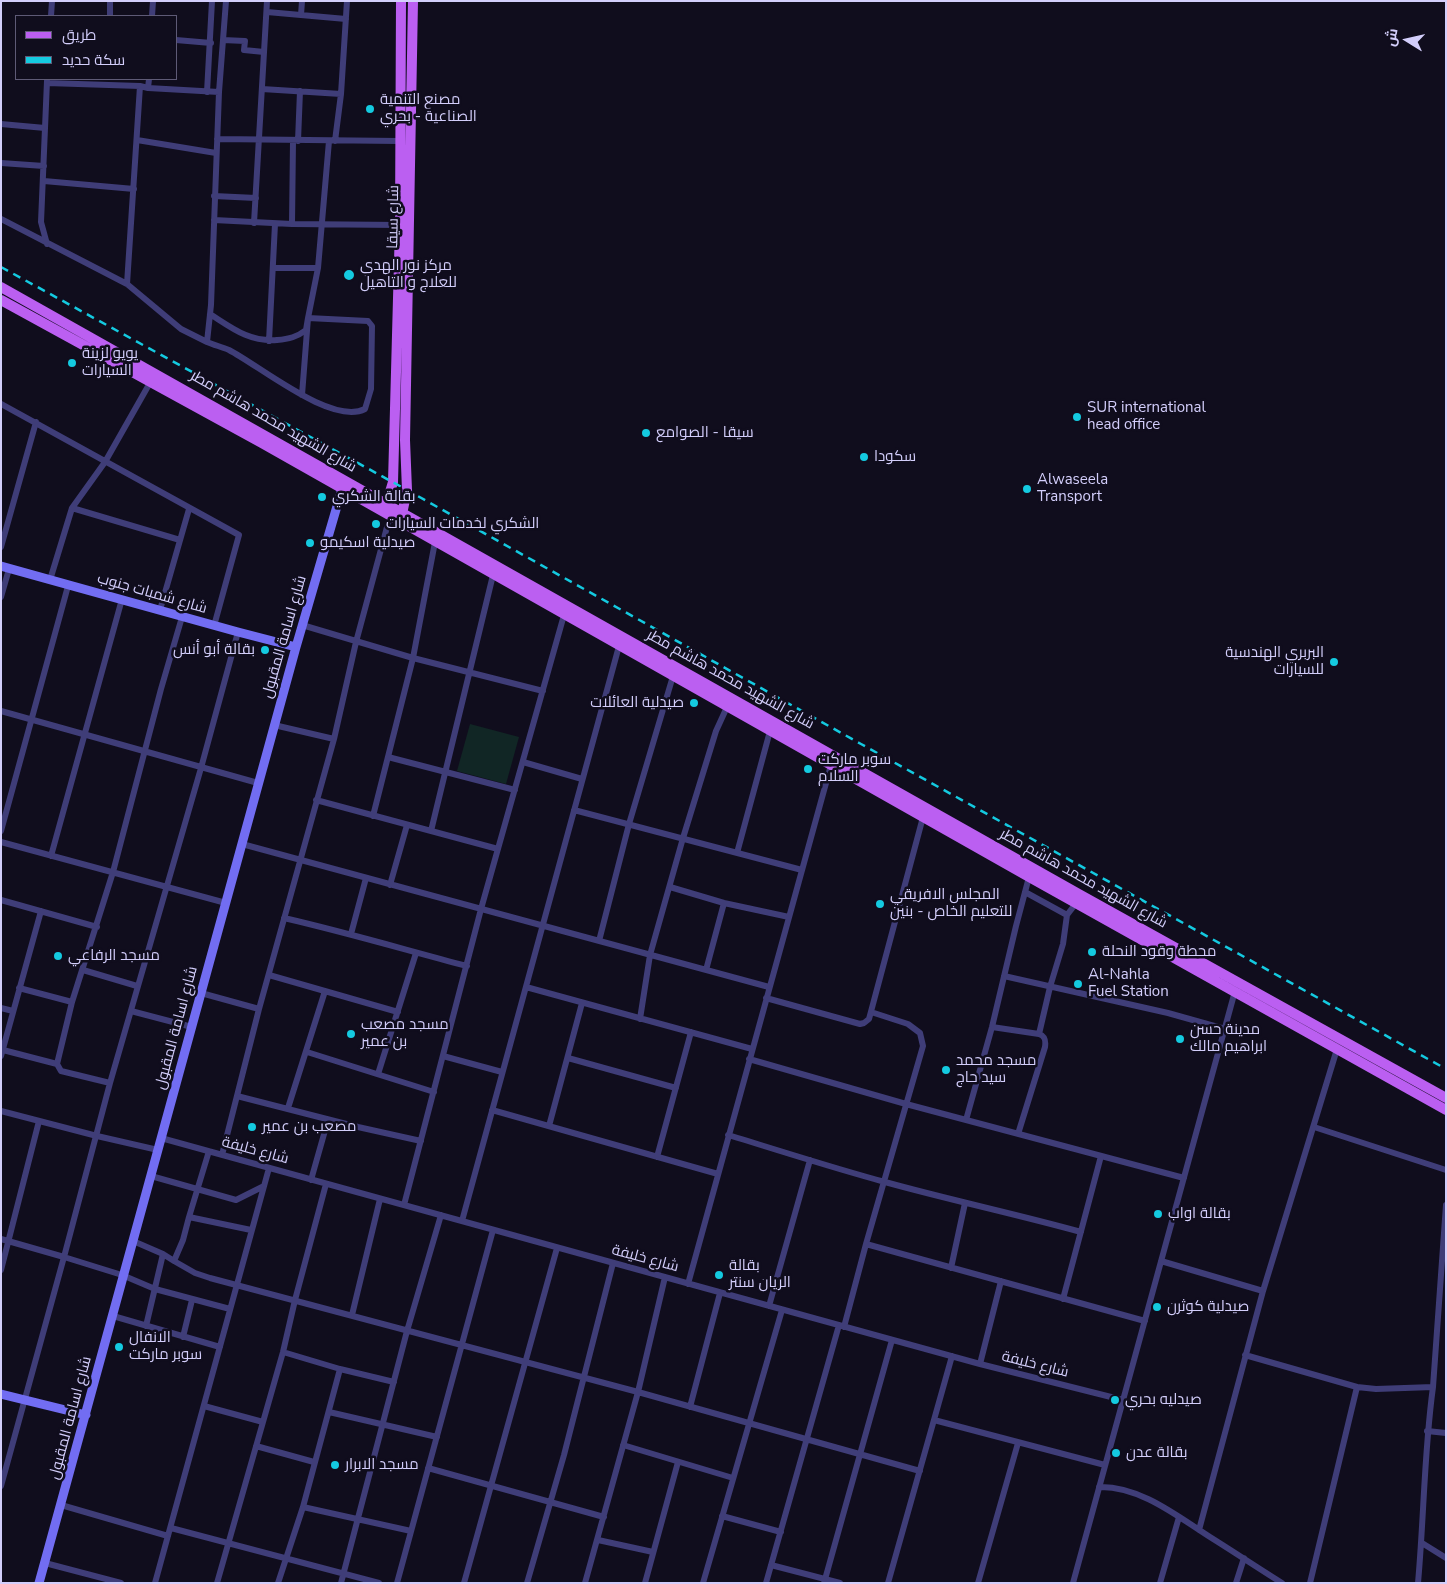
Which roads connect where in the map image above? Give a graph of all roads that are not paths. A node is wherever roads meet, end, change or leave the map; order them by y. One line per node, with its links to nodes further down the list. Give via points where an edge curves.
1 (52, 1): 12 (street)
2 (110, 1): 13 (street)
3 (153, 1): 14 (street)
4 (212, 1): 19 (street)
5 (226, 1): 18 (street)
6 (268, 1): 11 (street)
7 (302, 1): 15 (street)
8 (347, 1): 16 (street)
9 (401, 1): 37 (main road, شارع سيقا)
10 (413, 1): 71 (main road, شارع سيقا, via 405,440 407,490)
11 (267, 12): 15 (street); 20 (street)
12 (51, 15)
13 (110, 15)
14 (152, 15)
15 (301, 15): 16 (street)
16 (346, 19): 29 (street)
17 (178, 40): 19 (street)
18 (223, 40): 20 (street, via 245,41 244,50); 28 (street)
19 (211, 43): 27 (street)
20 (264, 52): 25 (street)
21 (149, 80): 24 (street)
22 (47, 81): 23 (street); 31 (street)
23 (140, 86): 24 (street); 33 (street)
24 (148, 88): 27 (street)
25 (262, 88): 26 (street); 34 (street)
26 (300, 91): 29 (street); 35 (street)
27 (207, 92): 28 (street)
28 (220, 92): 32 (street)
29 (341, 94): 36 (street)
30 (1, 124): 31 (street)
31 (45, 128): 40 (street)
32 (217, 139): 34 (street); 38 (street)
33 (136, 140): 38 (street); 42 (street)
34 (259, 140): 35 (street); 44 (street)
35 (295, 141): 36 (street); 49 (street)
36 (332, 141): 37 (street); 50 (street)
37 (399, 141): 51 (main road, شارع سيقا)
38 (216, 153): 43 (street)
39 (1, 164): 40 (street)
40 (44, 166): 41 (street)
41 (44, 181): 42 (street); 52 (street, via 41,222)
42 (134, 189): 55 (street)
43 (214, 196): 44 (street); 46 (street)
44 (256, 198): 47 (street)
45 (1, 219): 52 (street)
46 (214, 220): 47 (street); 58 (street)
47 (254, 223): 48 (street)
48 (275, 224): 49 (street); 53 (street)
49 (292, 224): 50 (street)
50 (322, 224): 51 (street); 54 (street)
51 (400, 225): 70 (main road, شارع سيقا, via 392,482)
52 (47, 244): 55 (street)
53 (273, 268): 54 (street); 60 (street)
54 (318, 268): 59 (street)
55 (127, 284): 61 (street, via 182,329)
56 (1, 287): 67 (main road, شارع الشهيد محمد هاشم مطر)
57 (1, 300): 62 (main road, شارع الشهيد محمد هاشم مطر)
58 (210, 314): 60 (street, via 248,337); 61 (street)
59 (308, 318): 60 (street, via 306,330 299,336); 63 (street); 63 (street, via 371,323 371,389 365,409 358,412 329,409)
60 (269, 340)
61 (207, 342): 63 (street, via 228,350)
62 (151, 381): 66 (street); 67 (main road, شارع الشهيد محمد هاشم مطر)
63 (302, 395)
64 (1, 404): 65 (street)
65 (36, 422): 66 (street); 74 (street)
66 (105, 462): 68 (street); 69 (street)
67 (344, 485): 70 (main road, شارع الشهيد محمد هاشم مطر); 84 (street, شارع اسامة المقبول)
68 (72, 508): 72 (street); 77 (street)
69 (189, 509): 72 (street); 85 (street, via 239,535)
70 (387, 511): 71 (main road, شارع الشهيد محمد هاشم مطر); 87 (street)
71 (402, 518): 73 (main road, شارع الشهيد محمد هاشم مطر); 133 (main road, شارع الشهيد محمد هاشم مطر)
72 (180, 540): 81 (street)
73 (435, 542): 76 (main road, شارع الشهيد محمد هاشم مطر); 90 (street)
74 (1, 546)
75 (5, 568): 77 (street, شارع شمبات جنوب); 79 (street)
76 (493, 575): 82 (main road, شارع الشهيد محمد هاشم مطر); 91 (street)
77 (50, 580): 78 (street, شارع شمبات جنوب)
78 (68, 586): 80 (street, شارع شمبات جنوب); 96 (street)
79 (1, 597)
80 (122, 600): 81 (street, شارع شمبات جنوب); 99 (street)
81 (160, 610): 83 (street, شارع شمبات جنوب)
82 (564, 615): 89 (main road, شارع الشهيد محمد هاشم مطر); 93 (street)
83 (182, 617): 85 (street, شارع شمبات جنوب); 101 (street)
84 (302, 625): 87 (street); 88 (street, شارع اسامة المقبول)
85 (214, 626): 86 (street, شارع شمبات جنوب)
86 (238, 632): 88 (street, شارع شمبات جنوب); 105 (street)
87 (356, 642): 90 (street); 100 (street)
88 (296, 646): 97 (street, شارع اسامة المقبول)
89 (620, 646): 92 (main road, شارع الشهيد محمد هاشم مطر); 107 (street)
90 (413, 658): 91 (street); 102 (street)
91 (470, 672): 93 (street); 106 (street)
92 (673, 676): 94 (main road, شارع الشهيد محمد هاشم مطر); 114 (street)
93 (543, 691): 103 (street)
94 (727, 707): 98 (main road, شارع الشهيد محمد هاشم مطر); 118 (street)
95 (1, 712): 96 (street)
96 (31, 720): 99 (street); 116 (street)
97 (274, 725): 100 (street); 108 (street, شارع اسامة المقبول)
98 (770, 731): 104 (main road, شارع الشهيد محمد هاشم مطر); 122 (street)
99 (86, 735): 101 (street); 123 (street)
100 (334, 739): 110 (street)
101 (144, 753): 105 (street); 126 (street)
102 (388, 757): 106 (street); 112 (street)
103 (523, 762): 107 (street); 109 (street)
104 (831, 765): 113 (main road, شارع الشهيد محمد هاشم مطر); 125 (street)
105 (201, 768): 108 (street); 130 (street)
106 (446, 772): 109 (street); 117 (street)
107 (582, 780): 111 (street)
108 (258, 784): 120 (street, شارع اسامة المقبول)
109 (515, 790): 121 (street)
110 (316, 800): 112 (street); 124 (street)
111 (574, 810): 114 (street); 142 (street)
112 (373, 816): 115 (street)
113 (923, 817): 127 (main road, شارع الشهيد محمد هاشم مطر); 169 (street)
114 (629, 824): 118 (street); 145 (street)
115 (407, 825): 117 (street); 129 (street)
116 (1, 831)
117 (431, 831): 121 (street)
118 (683, 838): 122 (street); 131 (street)
119 (1, 842): 123 (street)
120 (242, 844): 124 (street); 135 (street, شارع اسامة المقبول)
121 (498, 850): 137 (street)
122 (737, 853): 125 (street)
123 (52, 856): 126 (street)
124 (300, 860): 128 (street); 141 (street)
125 (802, 870): 140 (street)
126 (114, 872): 130 (street); 143 (street)
127 (1029, 877): 132 (street); 133 (main road, شارع الشهيد محمد هاشم مطر)
128 (366, 878): 129 (street); 144 (street)
129 (390, 885): 137 (street)
130 (166, 886): 135 (street); 153 (street)
131 (670, 887): 136 (street); 147 (street)
132 (1025, 892): 139 (street); 152 (street)
133 (1078, 899): 139 (street); 158 (main road, شارع الشهيد محمد هاشم مطر)
134 (1, 900): 138 (street)
135 (226, 902): 160 (street, شارع اسامة المقبول)
136 (724, 903): 140 (street); 150 (street)
137 (481, 909): 142 (street); 148 (street)
138 (41, 912): 143 (street); 157 (street)
139 (1067, 915): 156 (street, via 1063,944)
140 (789, 917): 155 (street)
141 (284, 918): 144 (street); 151 (street)
142 (542, 926): 145 (street); 154 (street)
143 (97, 927): 149 (street)
144 (351, 934): 146 (street)
145 (599, 941): 147 (street)
146 (416, 953): 148 (street); 168 (street)
147 (650, 955): 150 (street); 170 (street)
148 (466, 966): 180 (street)
149 (83, 970): 153 (street); 162 (street)
150 (706, 970): 155 (street)
151 (269, 975): 159 (street); 166 (street)
152 (1004, 976): 156 (street); 172 (street)
153 (137, 986): 165 (street)
154 (526, 987): 163 (street); 184 (street)
155 (769, 987): 161 (street)
156 (1050, 987): 173 (street); 175 (street)
157 (20, 988): 162 (street); 167 (street)
158 (1237, 988): 173 (street); 177 (main road, شارع الشهيد محمد هاشم مطر); 190 (main road, شارع الشهيد محمد هاشم مطر)
159 (325, 991): 168 (street); 178 (street)
160 (201, 993): 166 (street); 171 (street, شارع اسامة المقبول)
161 (766, 998): 169 (street, via 860,1024 864,1024); 176 (street)
162 (72, 1002): 183 (street)
163 (582, 1003): 170 (street); 181 (street)
164 (1, 1008): 167 (street)
165 (131, 1010): 171 (street); 186 (street)
166 (259, 1010): 189 (street)
167 (13, 1011): 179 (street)
168 (398, 1012): 185 (street)
169 (872, 1012): 191 (street, via 908,1024 920,1033 923,1040)
170 (640, 1019): 174 (street)
171 (192, 1027): 204 (street, شارع اسامة المقبول)
172 (992, 1027): 175 (street); 197 (street)
173 (1225, 1029): 216 (street)
174 (691, 1032): 176 (street); 187 (street)
175 (1039, 1034): 201 (street, via 1046,1043)
176 (752, 1049): 182 (street)
177 (1337, 1049): 194 (main road, شارع الشهيد محمد هاشم مطر); 200 (street)
178 (307, 1052): 185 (street); 192 (street)
179 (2, 1053): 183 (street)
180 (443, 1056): 184 (street); 188 (street)
181 (568, 1058): 187 (street); 199 (street)
182 (750, 1060): 191 (street); 202 (street)
183 (57, 1064): 186 (street, via 61,1071)
184 (502, 1072): 193 (street)
185 (378, 1074): 188 (street)
186 (110, 1084): 203 (street)
187 (676, 1088): 210 (street)
188 (434, 1092): 205 (street)
189 (236, 1096): 192 (street); 208 (street)
190 (1446, 1098)
191 (906, 1104): 197 (street); 218 (street)
192 (288, 1108): 196 (street)
193 (492, 1110): 199 (street); 228 (street)
194 (1446, 1110)
195 (1, 1111): 198 (street)
196 (328, 1120): 205 (street); 217 (street)
197 (966, 1120): 201 (street)
198 (39, 1121): 203 (street); 233 (street)
199 (549, 1126): 210 (street)
200 (1314, 1127): 213 (street); 250 (street)
201 (1018, 1134): 209 (street)
202 (728, 1135): 211 (street); 214 (street)
203 (97, 1136): 206 (street); 238 (street)
204 (161, 1138): 206 (street, شارع اسامة المقبول); 207 (street, شارع خليفة)
205 (421, 1141): 224 (street)
206 (158, 1150): 215 (street, شارع اسامة المقبول)
207 (208, 1151): 208 (street, شارع خليفة); 221 (street)
208 (222, 1155): 212 (street, شارع خليفة)
209 (1101, 1156): 216 (street); 231 (street)
210 (658, 1157): 214 (street)
211 (810, 1160): 218 (street); 255 (street)
212 (269, 1168): 217 (street, شارع خليفة); 220 (street)
213 (1446, 1170)
214 (718, 1174): 248 (street)
215 (151, 1176): 221 (street); 234 (street, شارع اسامة المقبول)
216 (1184, 1178): 240 (street)
217 (311, 1180): 219 (street, شارع خليفة)
218 (883, 1182): 223 (street); 235 (street)
219 (326, 1184): 222 (street, شارع خليفة); 254 (street)
220 (264, 1186): 221 (street, via 236,1200); 229 (street)
221 (198, 1190): 227 (street)
222 (380, 1199): 224 (street, شارع خليفة); 258 (street)
223 (965, 1203): 231 (street); 242 (street)
224 (404, 1205): 226 (street, شارع خليفة)
225 (1446, 1208): 277 (street)
226 (441, 1215): 228 (street, شارع خليفة); 263 (street)
227 (190, 1217): 229 (street); 239 (street)
228 (462, 1221): 230 (street, شارع خليفة)
229 (251, 1230): 247 (street)
230 (493, 1230): 236 (street, شارع خليفة); 266 (street)
231 (1081, 1232): 252 (street)
232 (1, 1239): 233 (street)
233 (8, 1241): 238 (street); 243 (street)
234 (133, 1242): 237 (street); 244 (street, شارع اسامة المقبول)
235 (866, 1244): 242 (street); 262 (street)
236 (557, 1248): 241 (street, شارع خليفة); 271 (street)
237 (163, 1254): 239 (street); 249 (street)
238 (64, 1257): 244 (street); 280 (street)
239 (174, 1261): 247 (street, via 195,1273)
240 (1161, 1261): 250 (street); 260 (street)
241 (613, 1263): 245 (street, شارع خليفة); 274 (street)
242 (951, 1268): 246 (street)
243 (1, 1270)
244 (122, 1275): 249 (street); 259 (street, شارع اسامة المقبول)
245 (665, 1278): 248 (street, شارع خليفة); 278 (street)
246 (1001, 1281): 252 (street); 272 (street)
247 (237, 1284): 254 (street); 256 (street)
248 (688, 1284): 251 (street, شارع خليفة)
249 (155, 1289): 253 (street); 261 (street)
250 (1263, 1291): 269 (street)
251 (720, 1292): 255 (street, شارع خليفة); 283 (street)
252 (1063, 1299): 260 (street)
253 (192, 1300): 256 (street); 264 (street)
254 (295, 1300): 258 (street); 268 (street)
255 (769, 1306): 257 (street, شارع خليفة)
256 (230, 1309): 267 (street)
257 (782, 1310): 262 (street, شارع خليفة); 289 (street)
258 (352, 1315): 263 (street)
259 (113, 1316): 261 (street); 285 (street, شارع اسامة المقبول)
260 (1145, 1321): 281 (street)
261 (146, 1326): 264 (street)
262 (842, 1326): 265 (street, شارع خليفة); 293 (street)
263 (407, 1331): 266 (street); 275 (street)
264 (183, 1336): 267 (street)
265 (892, 1340): 270 (street, شارع خليفة); 297 (street)
266 (462, 1346): 271 (street); 292 (street)
267 (220, 1347): 282 (street)
268 (283, 1352): 273 (street); 287 (street)
269 (1245, 1355): 276 (street); 315 (street)
270 (952, 1356): 272 (street, شارع خليفة); 286 (street)
271 (525, 1363): 274 (street); 304 (street)
272 (980, 1364): 281 (street, شارع خليفة)
273 (340, 1369): 275 (street); 284 (street)
274 (584, 1379): 278 (street); 307 (street)
275 (394, 1382): 288 (street)
276 (1357, 1387): 277 (street, via 1376,1390); 351 (street)
277 (1433, 1387): 290 (street)
278 (638, 1392): 283 (street); 295 (street)
279 (1, 1394): 280 (street)
280 (25, 1400): 285 (street); 305 (street)
281 (1123, 1400): 300 (street)
282 (204, 1406): 287 (street); 314 (street)
283 (690, 1407): 289 (street)
284 (329, 1412): 288 (street); 298 (street)
285 (86, 1415): 308 (street, شارع اسامة المقبول)
286 (934, 1420): 294 (street); 302 (street)
287 (263, 1422): 296 (street)
288 (383, 1424): 292 (street); 312 (street)
289 (749, 1424): 293 (street); 303 (street)
290 (1427, 1431): 291 (street); 321 (street)
291 (1446, 1433)
292 (437, 1437): 301 (street)
293 (807, 1440): 297 (street); 317 (street)
294 (1018, 1443): 300 (street); 346 (street)
295 (623, 1445): 299 (street); 313 (street)
296 (256, 1446): 298 (street); 320 (street)
297 (860, 1454): 302 (street); 329 (street)
298 (314, 1462): 309 (street)
299 (678, 1462): 303 (street); 322 (street)
300 (1105, 1465): 306 (street)
301 (428, 1468): 304 (street); 316 (street)
302 (920, 1470): 345 (street)
303 (733, 1478): 310 (street)
304 (491, 1485): 307 (street); 338 (street)
305 (1, 1486)
306 (1099, 1487): 311 (street, via 1128,1491); 347 (street)
307 (550, 1502): 313 (street); 339 (street)
308 (61, 1505): 318 (street); 326 (street, شارع اسامة المقبول)
309 (303, 1507): 312 (street); 323 (street)
310 (722, 1516): 317 (street); 342 (street)
311 (1179, 1517): 315 (street); 348 (street)
312 (358, 1518): 316 (street); 328 (street)
313 (604, 1518): 319 (street)
314 (171, 1528): 318 (street); 320 (street)
315 (1199, 1530): 324 (street)
316 (411, 1531): 337 (street)
317 (781, 1532): 327 (street)
318 (168, 1536): 332 (street)
319 (598, 1540): 322 (street); 340 (street)
320 (227, 1543): 323 (street); 333 (street)
321 (1422, 1543): 325 (street); 352 (street)
322 (653, 1552): 341 (street)
323 (285, 1558): 328 (street); 334 (street)
324 (1244, 1558): 349 (street); 350 (street)
325 (1446, 1558)
326 (45, 1563): 330 (street, شارع اسامة المقبول); 331 (street)
327 (771, 1565): 329 (street); 343 (street)
328 (344, 1574): 335 (street); 336 (street)
329 (824, 1581): 344 (street)
330 (39, 1583)
331 (121, 1583)
332 (155, 1583)
333 (217, 1583)
334 (278, 1583)
335 (341, 1583)
336 (379, 1583)
337 (397, 1583)
338 (464, 1583)
339 (527, 1583)
340 (585, 1583)
341 (645, 1583)
342 (703, 1583)
343 (766, 1583)
344 (840, 1583)
345 (888, 1583)
346 (978, 1583)
347 (1073, 1583)
348 (1160, 1583)
349 (1236, 1583)
350 (1282, 1583)
351 (1310, 1583)
352 (1418, 1583)

